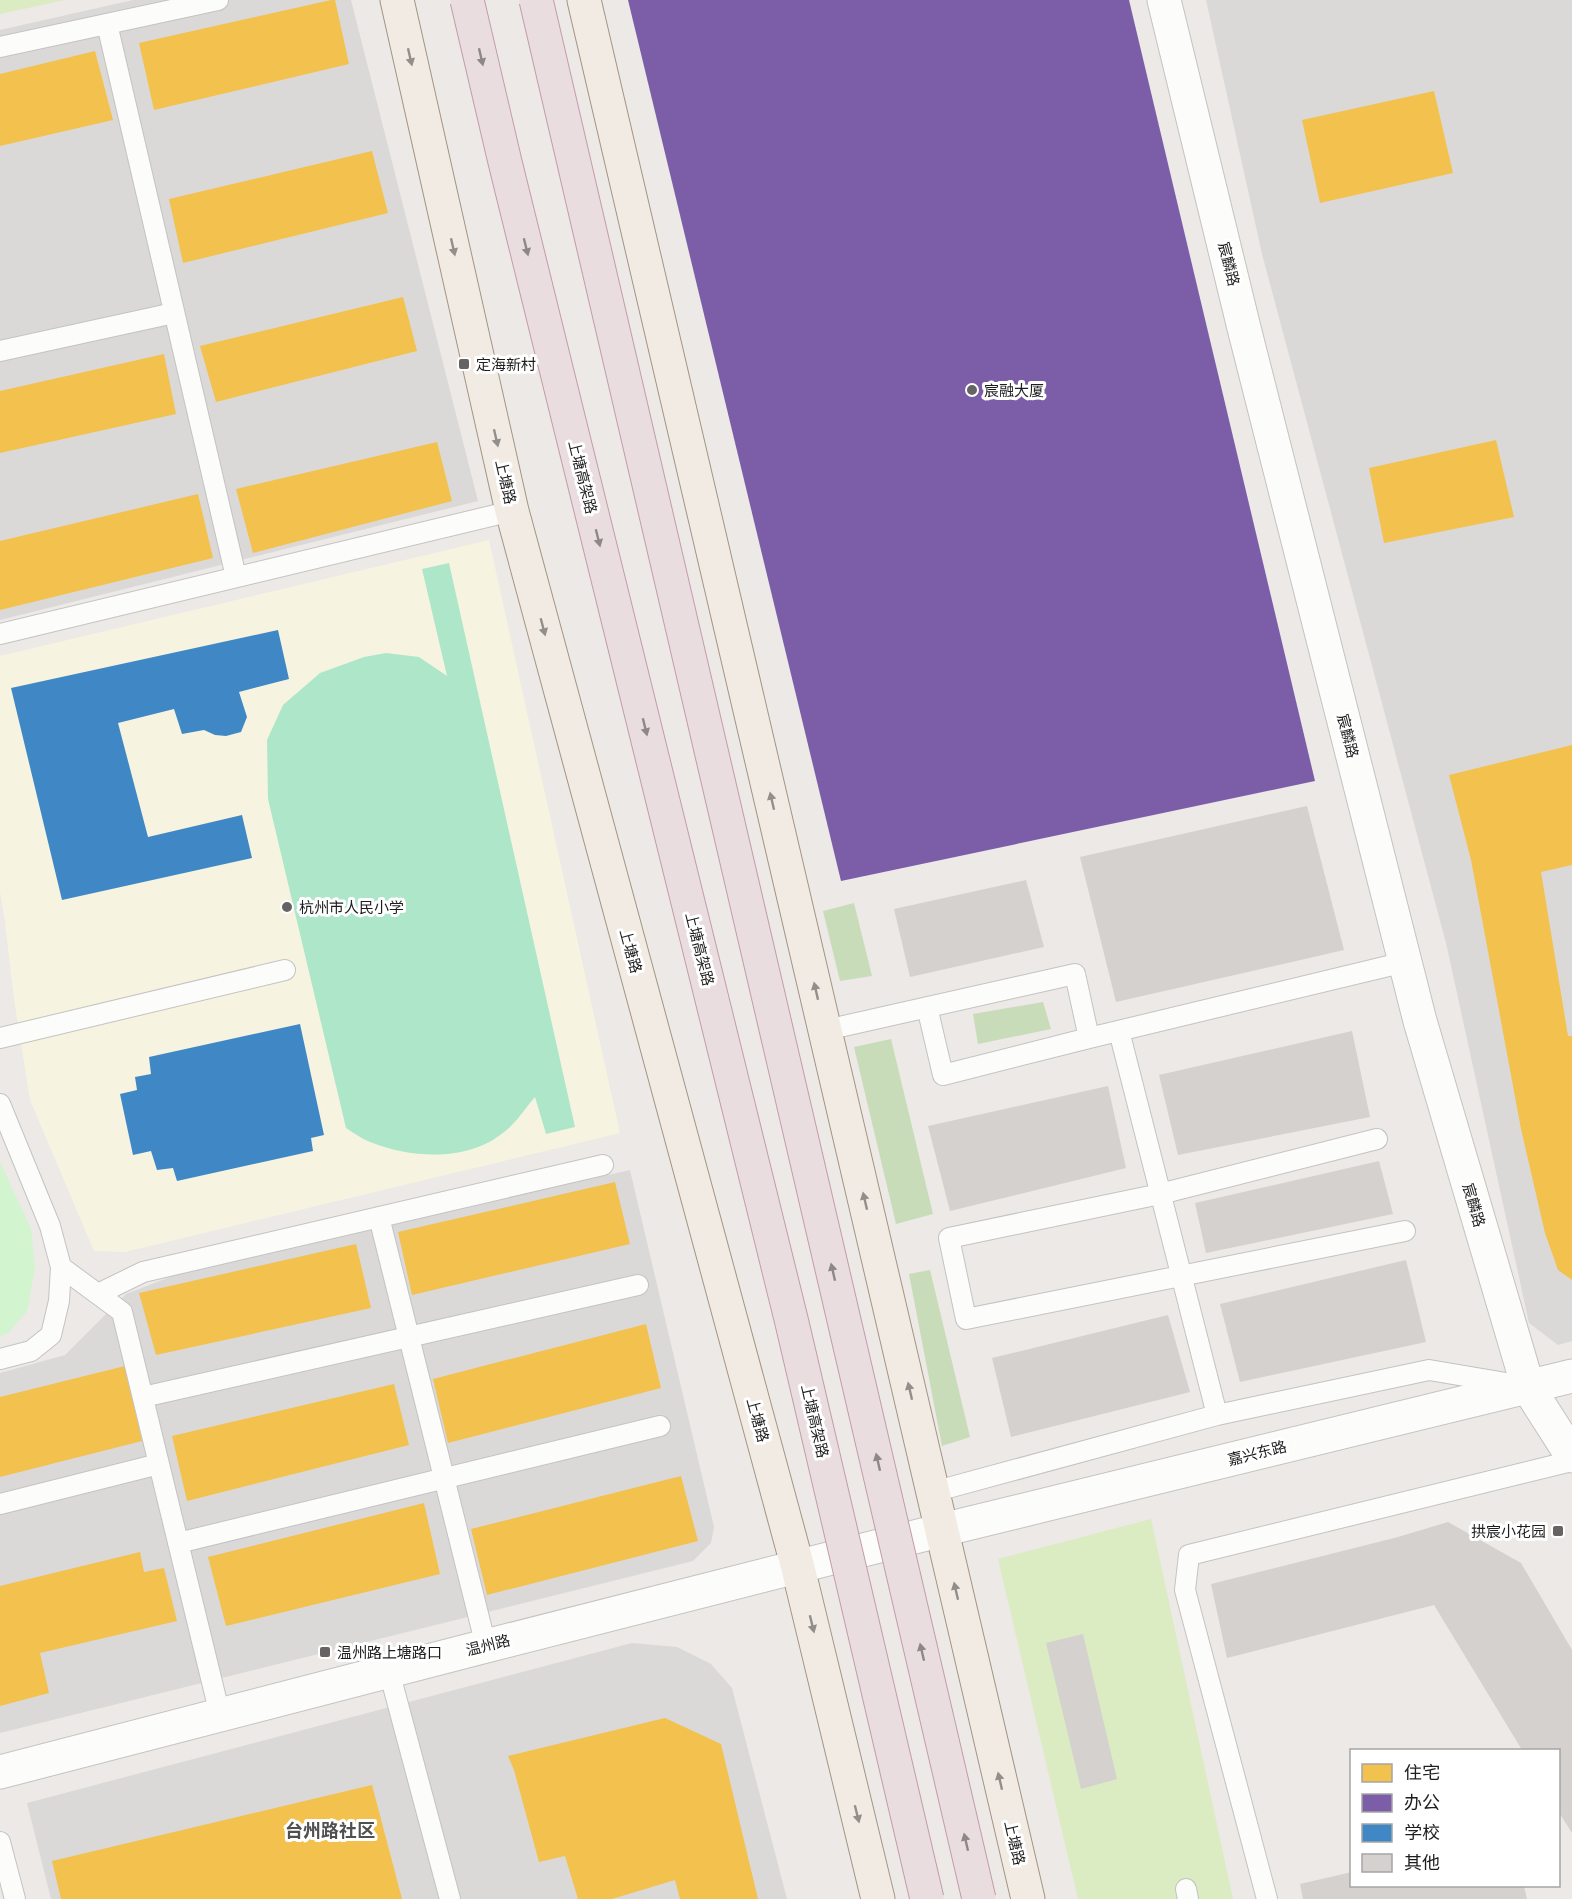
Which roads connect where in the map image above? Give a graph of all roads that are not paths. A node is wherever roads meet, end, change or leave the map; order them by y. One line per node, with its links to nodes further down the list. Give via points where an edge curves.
1 (218, 0): 7 (lane)
2 (397, 0): 11 (main road, 上塘路, one-way to 11)
3 (467, 0): 55 (highway, 上塘高架路, one-way to 55, bridge, via 792,1323)
4 (536, 0): 56 (highway, one-way to 4, bridge)
5 (584, 0): 17 (main road, 上塘路, one-way to 5)
6 (1164, 0): 14 (street, 宸麟路)
7 (106, 24): 8 (lane); 9 (lane)
8 (0, 47)
9 (174, 313): 10 (lane); 12 (lane)
10 (0, 351)
11 (512, 511): 12 (lane); 46 (main road, 上塘路, one-way to 46)
12 (236, 578): 13 (lane)
13 (0, 634)
14 (1405, 962): 18 (lane); 34 (street, 宸麟路)
15 (285, 970): 19 (lane)
16 (927, 1007): 17 (lane); 20 (lane, via 1075,974); 20 (lane, via 944,1075)
17 (825, 1030): 42 (main road, 上塘路, one-way to 17)
18 (1119, 1031): 20 (lane); 24 (lane)
19 (0, 1038)
20 (1089, 1038)
21 (0, 1104): 27 (lane, via 50,1226)
22 (1377, 1139): 24 (lane)
23 (603, 1165): 25 (lane)
24 (1160, 1194): 28 (lane); 28 (lane, via 949,1238 966,1319)
25 (379, 1217): 30 (lane, via 143,1272); 31 (lane)
26 (1405, 1231): 28 (lane)
27 (61, 1267): 30 (lane); 32 (lane, via 51,1335 31,1351)
28 (1181, 1275): 36 (lane)
29 (638, 1285): 31 (lane)
30 (98, 1294): 35 (lane, via 122,1312)
31 (408, 1337): 35 (lane); 41 (lane)
32 (0, 1359)
33 (1572, 1376): 34 (street, 嘉兴东路)
34 (1528, 1387): 36 (lane, via 1429,1370); 38 (street, 宸麟路); 44 (street, 嘉兴东路)
35 (143, 1397): 40 (lane)
36 (1216, 1416): 42 (lane)
37 (660, 1426): 41 (lane)
38 (1572, 1456)
39 (1572, 1461): 58 (lane, via 1189,1555 1185,1590)
40 (159, 1464): 43 (lane); 45 (lane)
41 (444, 1479): 45 (lane); 47 (lane)
42 (933, 1492): 44 (main road, 上塘路)
43 (0, 1504)
44 (942, 1530): 46 (street, 温州路); 57 (main road, 上塘路, one-way to 44)
45 (178, 1543): 49 (lane)
46 (798, 1568): 47 (street, 温州路); 54 (main road, 上塘路, one-way to 54)
47 (486, 1646): 48 (street, 温州路)
48 (389, 1671): 49 (street, 温州路); 53 (lane)
49 (220, 1715): 50 (street, 温州路)
50 (0, 1772)
51 (0, 1842): 52 (lane)
52 (15, 1899)
53 (450, 1899)
54 (878, 1899)
55 (927, 1899)
56 (979, 1899)
57 (1028, 1899)
58 (1267, 1899)

